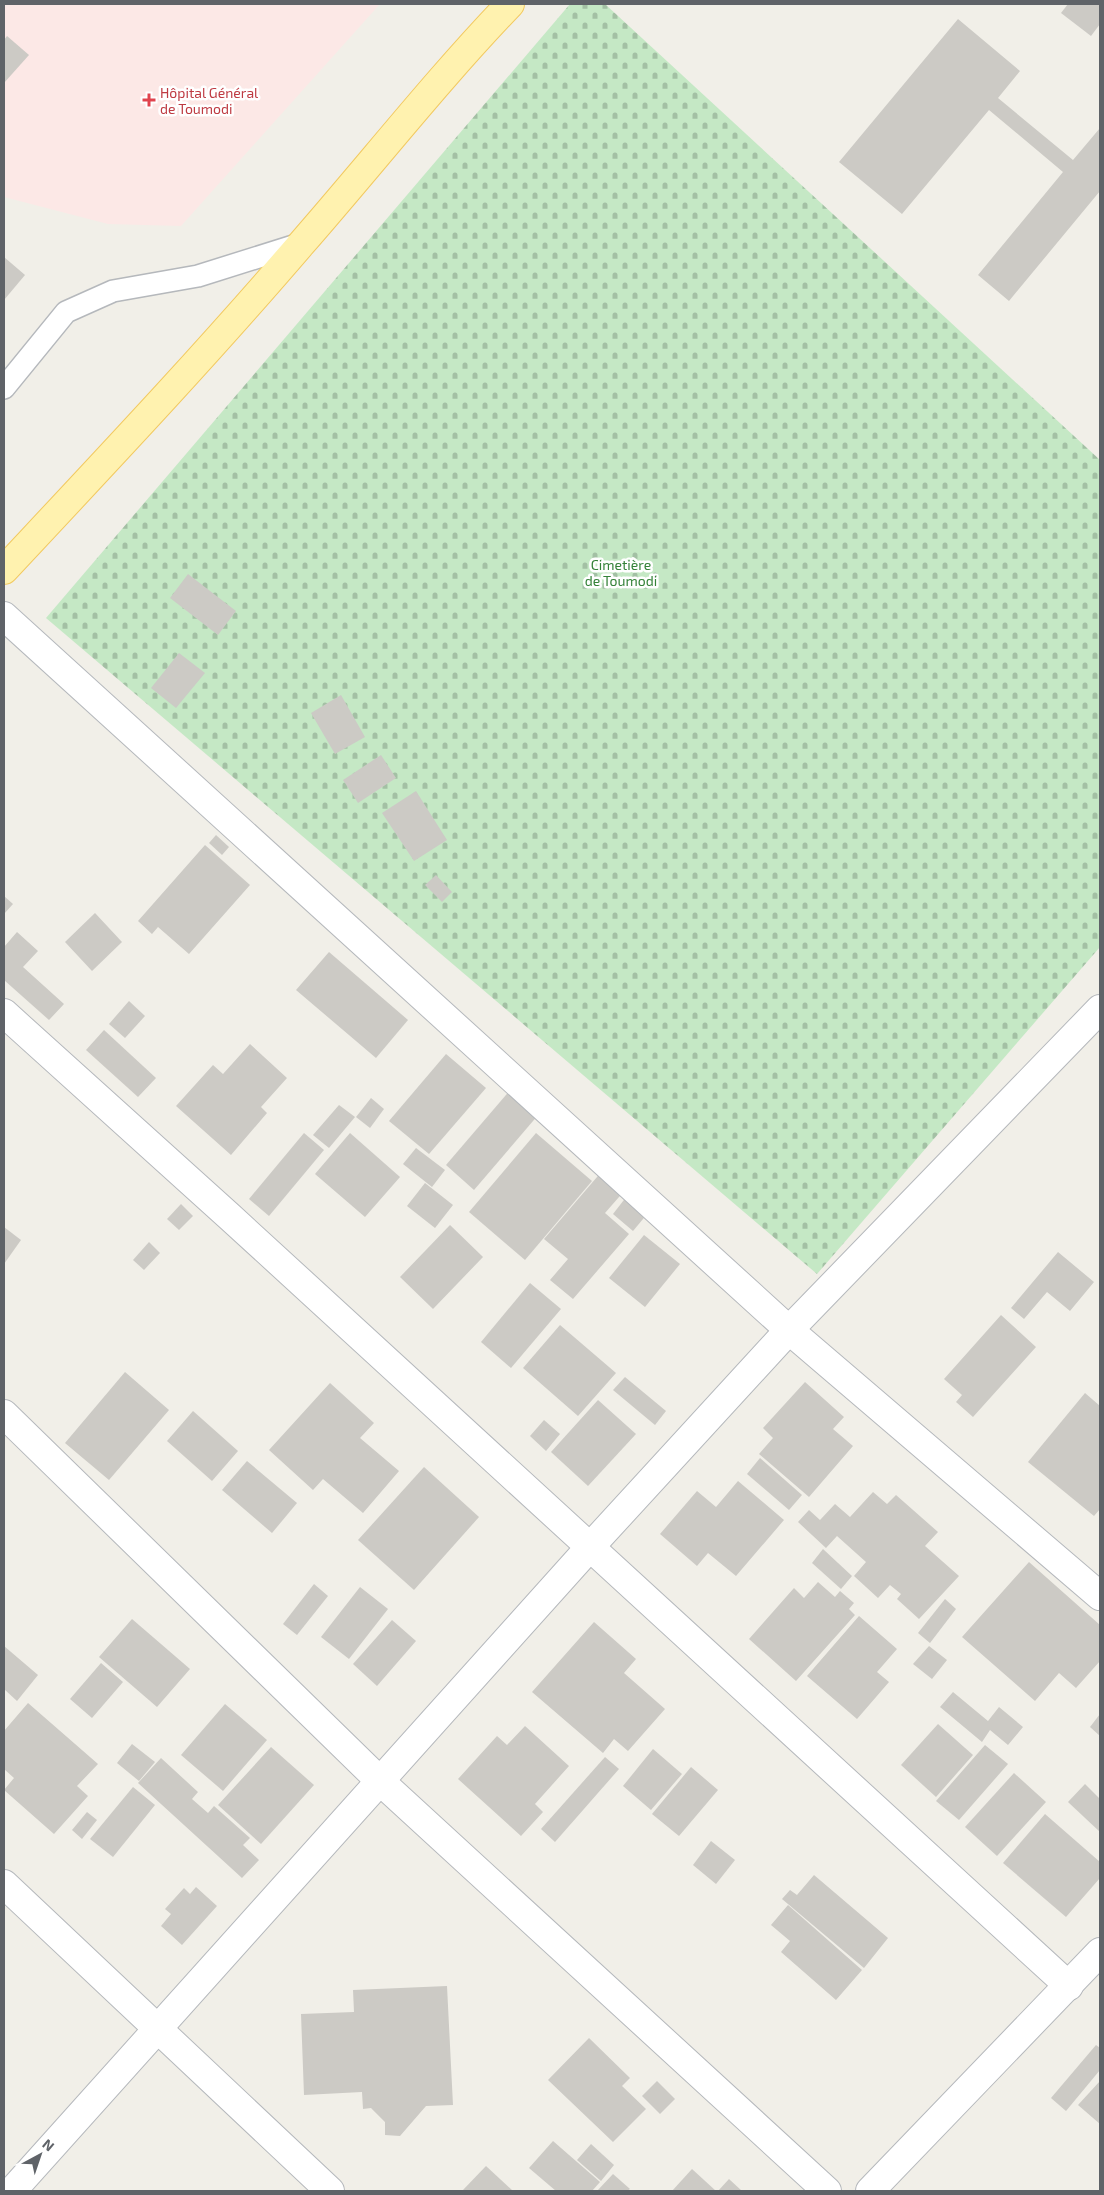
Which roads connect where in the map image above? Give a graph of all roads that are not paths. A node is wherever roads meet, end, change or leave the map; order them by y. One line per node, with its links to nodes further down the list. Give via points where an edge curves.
1 (510, 4): 2 (main road, via 461,56)
2 (303, 243): 3 (lane, via 198,276 113,291 66,312); 4 (main road)
3 (4, 388)
4 (4, 570)
5 (4, 616): 8 (street)
6 (1100, 1009): 8 (street)
7 (4, 1013): 10 (street)
8 (789, 1330): 10 (street); 11 (street)
9 (4, 1414): 12 (street)
10 (590, 1547): 12 (street); 15 (street)
11 (1100, 1596)
12 (380, 1781): 16 (street); 19 (street)
13 (4, 1884): 16 (street)
14 (1100, 1952): 15 (street)
15 (1069, 1986): 20 (street)
16 (159, 2028): 17 (street); 18 (street)
17 (12, 2191)
18 (330, 2191)
19 (827, 2191)
20 (870, 2191)

